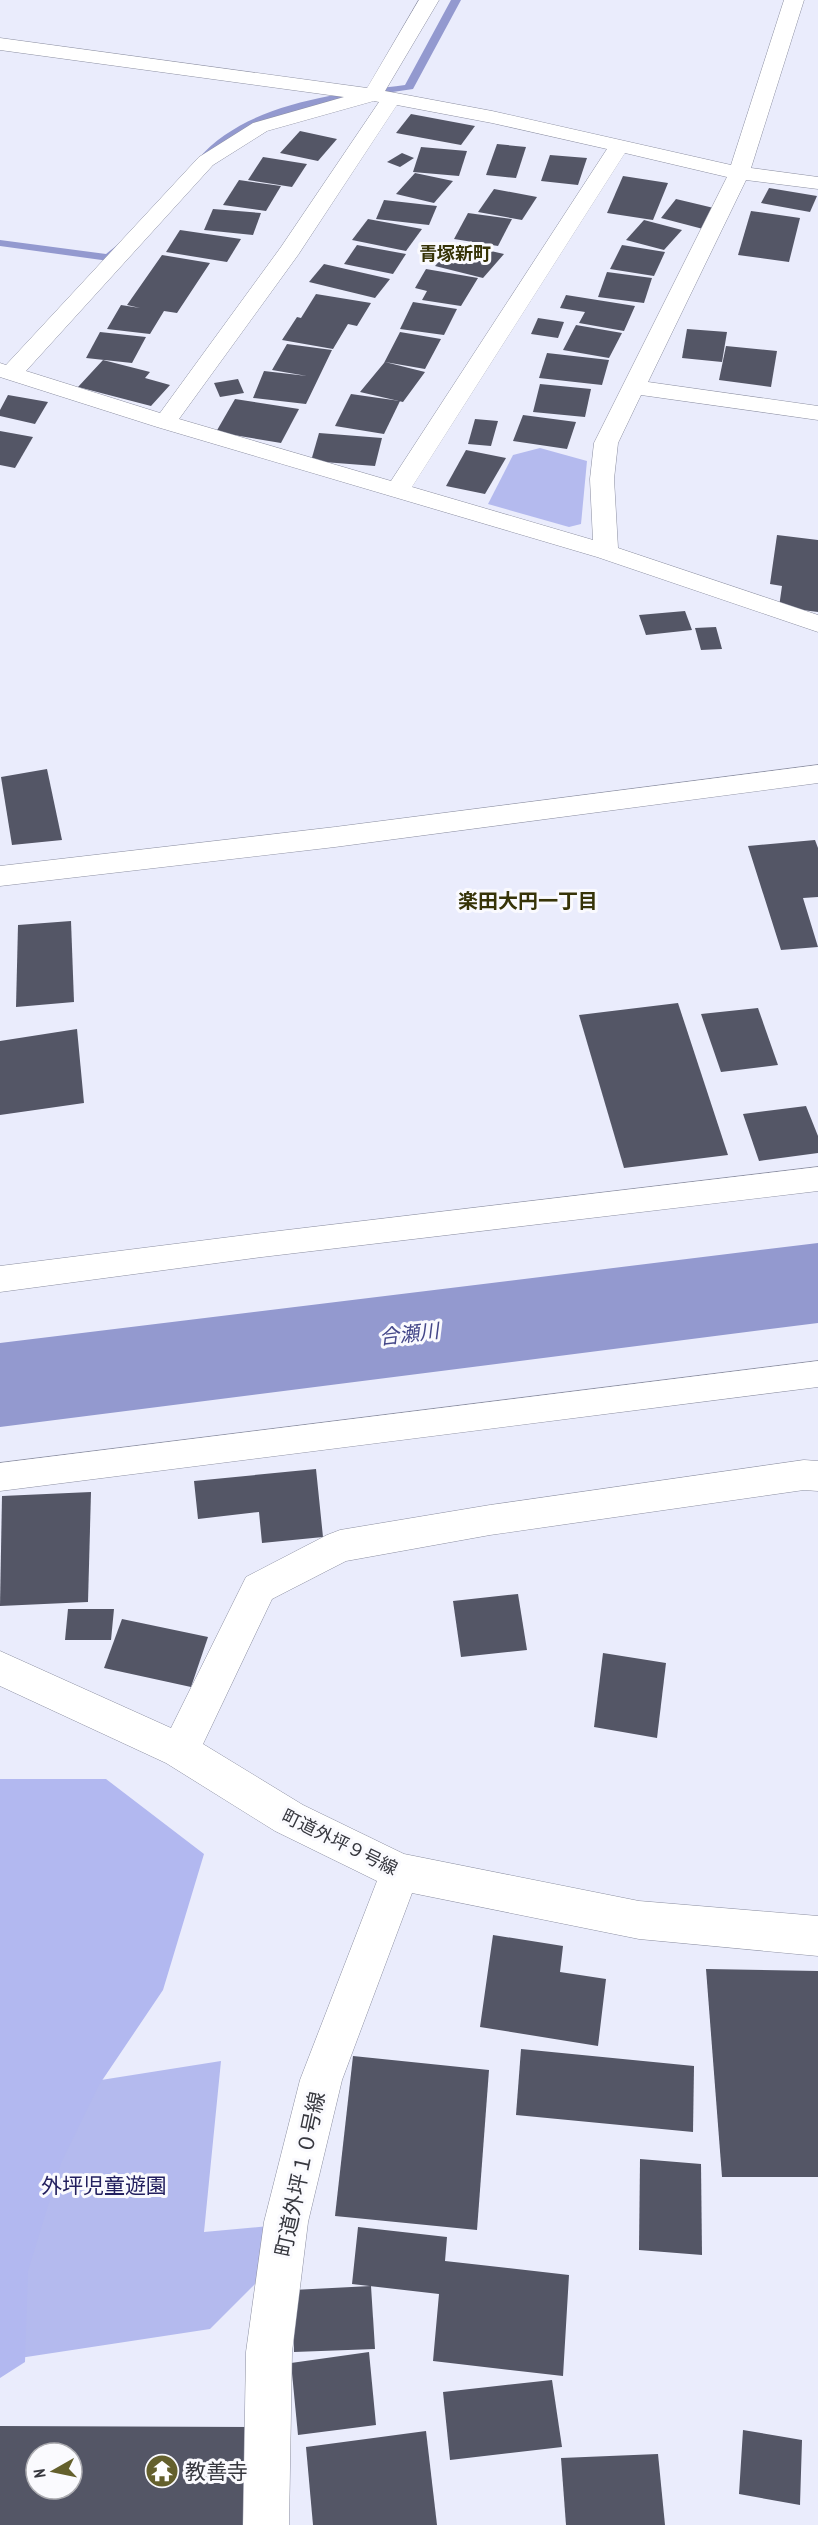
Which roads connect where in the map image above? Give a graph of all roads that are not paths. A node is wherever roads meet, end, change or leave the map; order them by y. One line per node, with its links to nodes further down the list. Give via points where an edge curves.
1 (429, 0): 4 (street)
2 (794, 0): 6 (street)
3 (0, 44): 4 (street)
4 (382, 97): 5 (street, via 492,117); 8 (street, via 260,128 206,161); 11 (street, via 290,250)
5 (619, 147): 6 (street); 12 (street)
6 (739, 173): 7 (street); 9 (street)
7 (818, 183)
8 (5, 371): 11 (street)
9 (633, 387): 10 (street); 13 (street, via 606,443 602,479)
10 (818, 413)
11 (165, 422): 12 (street)
12 (397, 491): 13 (street)
13 (606, 552): 14 (street)
14 (818, 624)
15 (818, 774): 16 (street)
16 (0, 876)
17 (818, 1179): 18 (lane)
18 (0, 1279)
19 (818, 1374): 21 (lane)
20 (818, 1476): 23 (street, via 490,1520 340,1546 259,1588)
21 (0, 1478)
22 (0, 1668): 23 (street, 町道外坪９号線)
23 (180, 1750): 24 (street, 町道外坪９号線, via 289,1818)
24 (399, 1872): 25 (street, 町道外坪９号線, via 639,1920); 26 (street, 町道外坪１０号線, via 321,2080 286,2222 269,2352)
25 (818, 1936)
26 (266, 2525)

